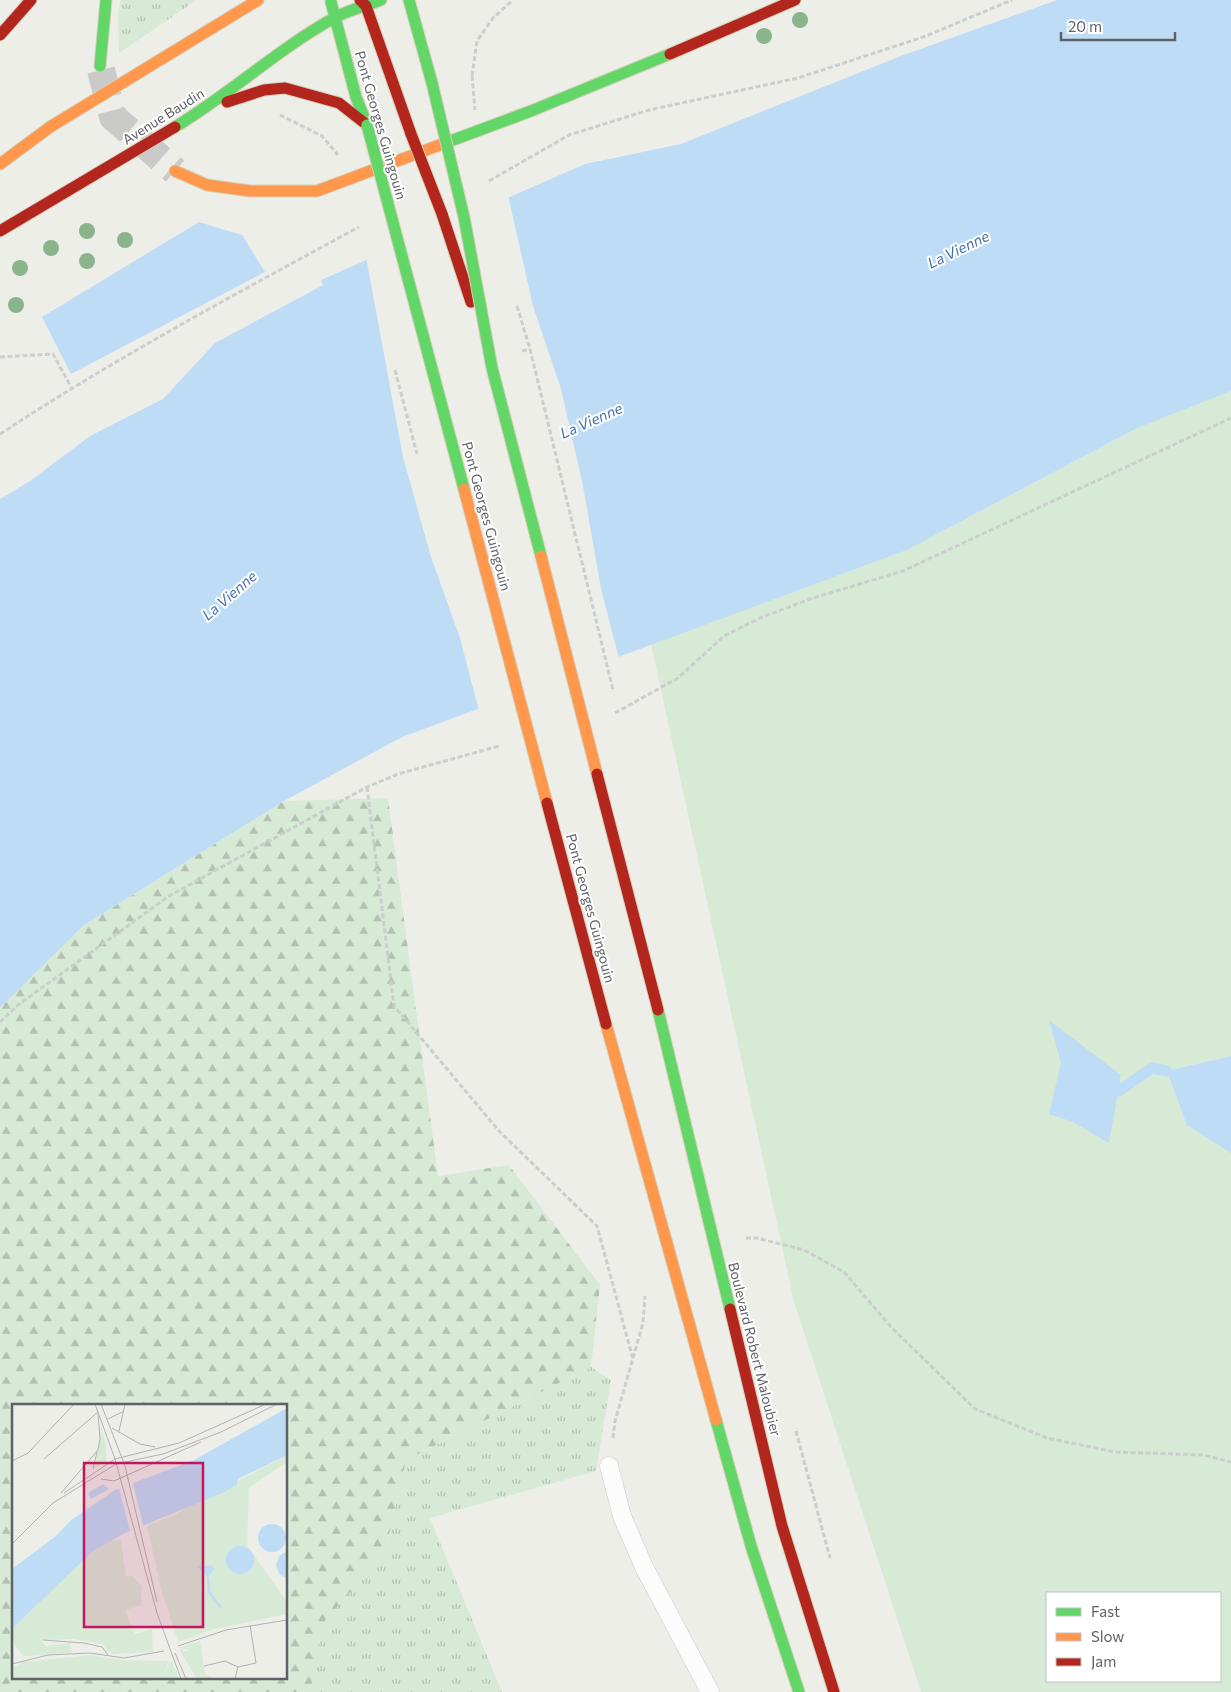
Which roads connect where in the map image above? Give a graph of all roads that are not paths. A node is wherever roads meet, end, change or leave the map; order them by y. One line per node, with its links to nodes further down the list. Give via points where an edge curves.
1 (31, 0): 10 (main road)
2 (106, 0): 11 (main road)
3 (258, 0): 14 (main road, via 50,128)
4 (330, 0): 9 (main road, Pont Georges Guingouin)
5 (381, 0): 8 (main road, Avenue Baudin)
6 (409, 0): 17 (main road, bridge, via 464,217)
7 (795, 0): 15 (main road, via 531,111 318,191 250,191 207,185)
8 (363, 3): 9 (main road, Avenue Baudin); 17 (main road, bridge, via 446,225)
9 (336, 17): 12 (main road, Avenue Baudin, via 277,55); 13 (main road, Pont Georges Guingouin, via 356,97)
10 (0, 35)
11 (100, 66)
12 (203, 110): 13 (main road, via 271,89 285,88 339,103); 16 (main road, Avenue Baudin)
13 (367, 125): 20 (main road, Pont Georges Guingouin, bridge, via 606,1024 751,1546)
14 (0, 164)
15 (175, 171)
16 (0, 230)
17 (492, 368): 21 (main road, Boulevard Robert Maloubier, bridge, via 658,1010 782,1526)
18 (609, 1466): 19 (lane, via 622,1516 644,1567)
19 (710, 1692)
20 (799, 1692)
21 (834, 1692)

